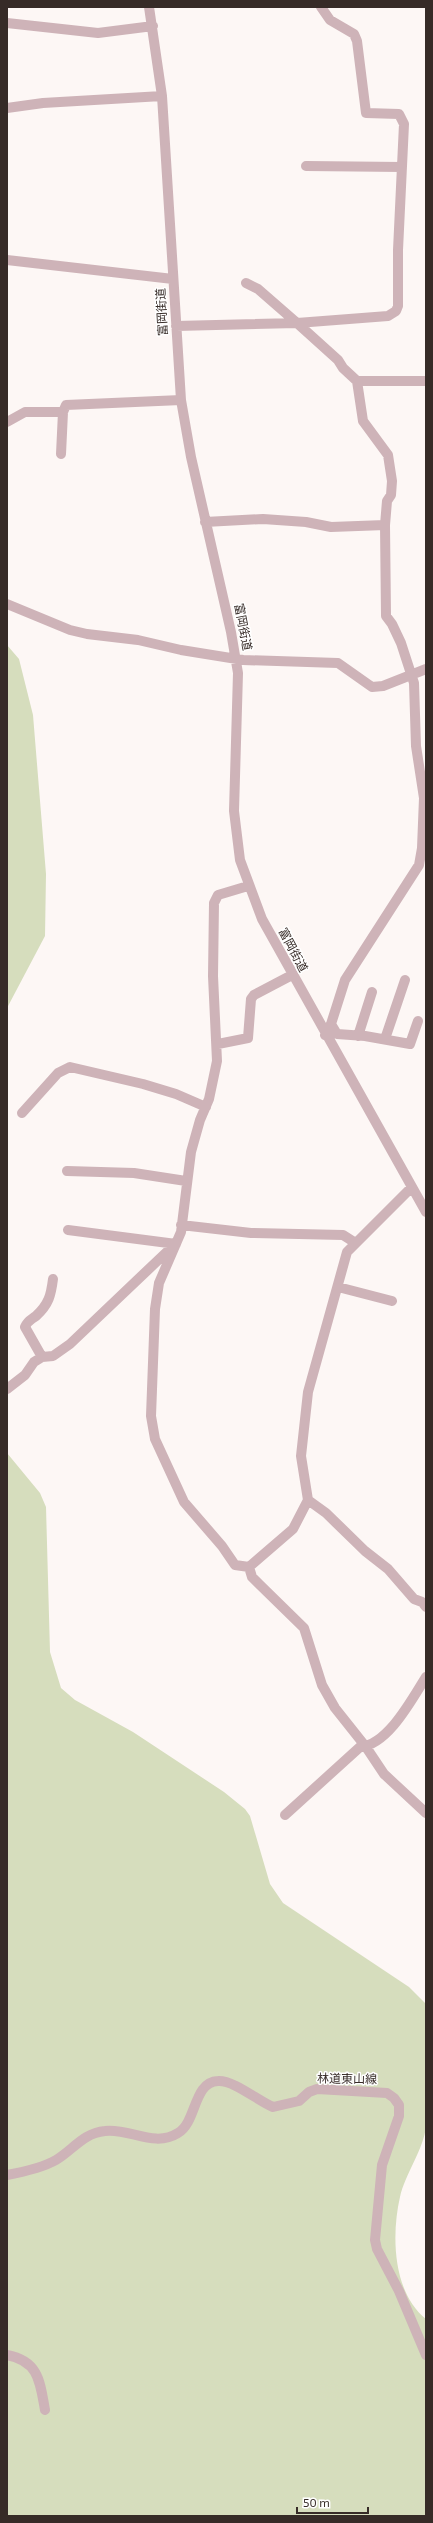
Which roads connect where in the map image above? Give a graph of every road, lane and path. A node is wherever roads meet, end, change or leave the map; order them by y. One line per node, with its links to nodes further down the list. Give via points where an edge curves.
1 (148, 7): 4 (street, 富岡街道)
2 (321, 7): 8 (street, via 330,20 354,34 357,41 366,113 393,114 402,118)
3 (7, 22): 4 (street, via 98,33)
4 (152, 26): 5 (street, 富岡街道)
5 (162, 96): 6 (street, via 43,103); 10 (street, 富岡街道)
6 (7, 108)
7 (306, 166): 8 (street)
8 (402, 167): 12 (street, via 396,311 388,316)
9 (7, 260): 10 (street)
10 (173, 279): 13 (street, 富岡街道)
11 (246, 283): 12 (street, via 258,289)
12 (297, 324): 13 (street); 14 (street, via 338,360)
13 (176, 326): 16 (street, 富岡街道)
14 (357, 381): 15 (street); 21 (street, via 363,421 388,455 392,481 391,496 386,501)
15 (426, 381)
16 (181, 400): 17 (street, via 66,405); 20 (street, 富岡街道, via 190,457)
17 (63, 412): 18 (street, via 25,412); 19 (street)
18 (7, 422)
19 (61, 454)
20 (205, 522): 21 (street, via 263,519 306,522 331,527); 23 (street, 富岡街道)
21 (385, 525): 25 (street, via 386,616 401,643)
22 (7, 604): 23 (street, via 75,632 138,640 181,650)
23 (236, 658): 25 (street, via 338,663 367,685 377,688); 26 (street, 富岡街道, via 238,693 234,811 237,844)
24 (426, 669): 25 (street)
25 (411, 674): 31 (street, via 416,702 416,746 424,798 419,865 345,980)
26 (248, 886): 27 (street, 富岡街道, via 262,919); 35 (street, via 218,895 214,903 214,1021)
27 (292, 975): 32 (street, 富岡街道); 35 (street, via 254,995 248,1038)
28 (405, 980): 34 (street)
29 (372, 992): 33 (street)
30 (418, 1021): 34 (street, via 410,1044)
31 (331, 1024): 32 (street); 33 (street, via 337,1034)
32 (325, 1035): 40 (street, 富岡街道)
33 (358, 1036): 34 (street)
34 (385, 1039)
35 (218, 1044): 36 (street, via 218,1061)
36 (206, 1107): 37 (street, via 143,1084 70,1067 58,1073); 39 (street, via 195,1136)
37 (22, 1113)
38 (67, 1171): 39 (street, via 134,1173)
39 (186, 1181): 42 (street)
40 (412, 1187): 41 (street, 富岡街道); 44 (street)
41 (426, 1212)
42 (182, 1225): 44 (street, via 251,1233 343,1235); 45 (street)
43 (68, 1230): 45 (street)
44 (354, 1242): 47 (street, via 347,1252)
45 (176, 1244): 49 (street, via 70,1344 53,1356); 52 (street, via 160,1283 155,1309 152,1427 189,1511 211,1532 235,1566)
46 (53, 1279): 49 (street, via 51,1299 36,1316 28,1320 26,1327)
47 (338, 1287): 48 (street); 51 (street, via 308,1392 301,1456)
48 (392, 1301)
49 (42, 1357): 50 (street)
50 (7, 1389)
51 (308, 1500): 52 (street, via 293,1528); 53 (street, via 388,1569 414,1599)
52 (249, 1567): 55 (street, via 252,1577 304,1628 326,1694)
53 (425, 1603)
54 (426, 1677): 55 (street, via 381,1739)
55 (366, 1747): 56 (street, via 384,1774); 57 (street, via 360,1748)
56 (426, 1813)
57 (286, 1815)
58 (7, 2174): 60 (street, 林道東山線, via 42,2168 66,2153 80,2140 104,2131 117,2131 152,2140 170,2138 187,2127 199,2094 208,2084 218,2080 231,2084 273,2107 299,2101 317,2089 387,2093 399,2106 399,2116 382,2165 375,2240)
59 (7, 2355): 61 (street, via 27,2362 35,2371)
60 (426, 2355)
61 (46, 2410)

